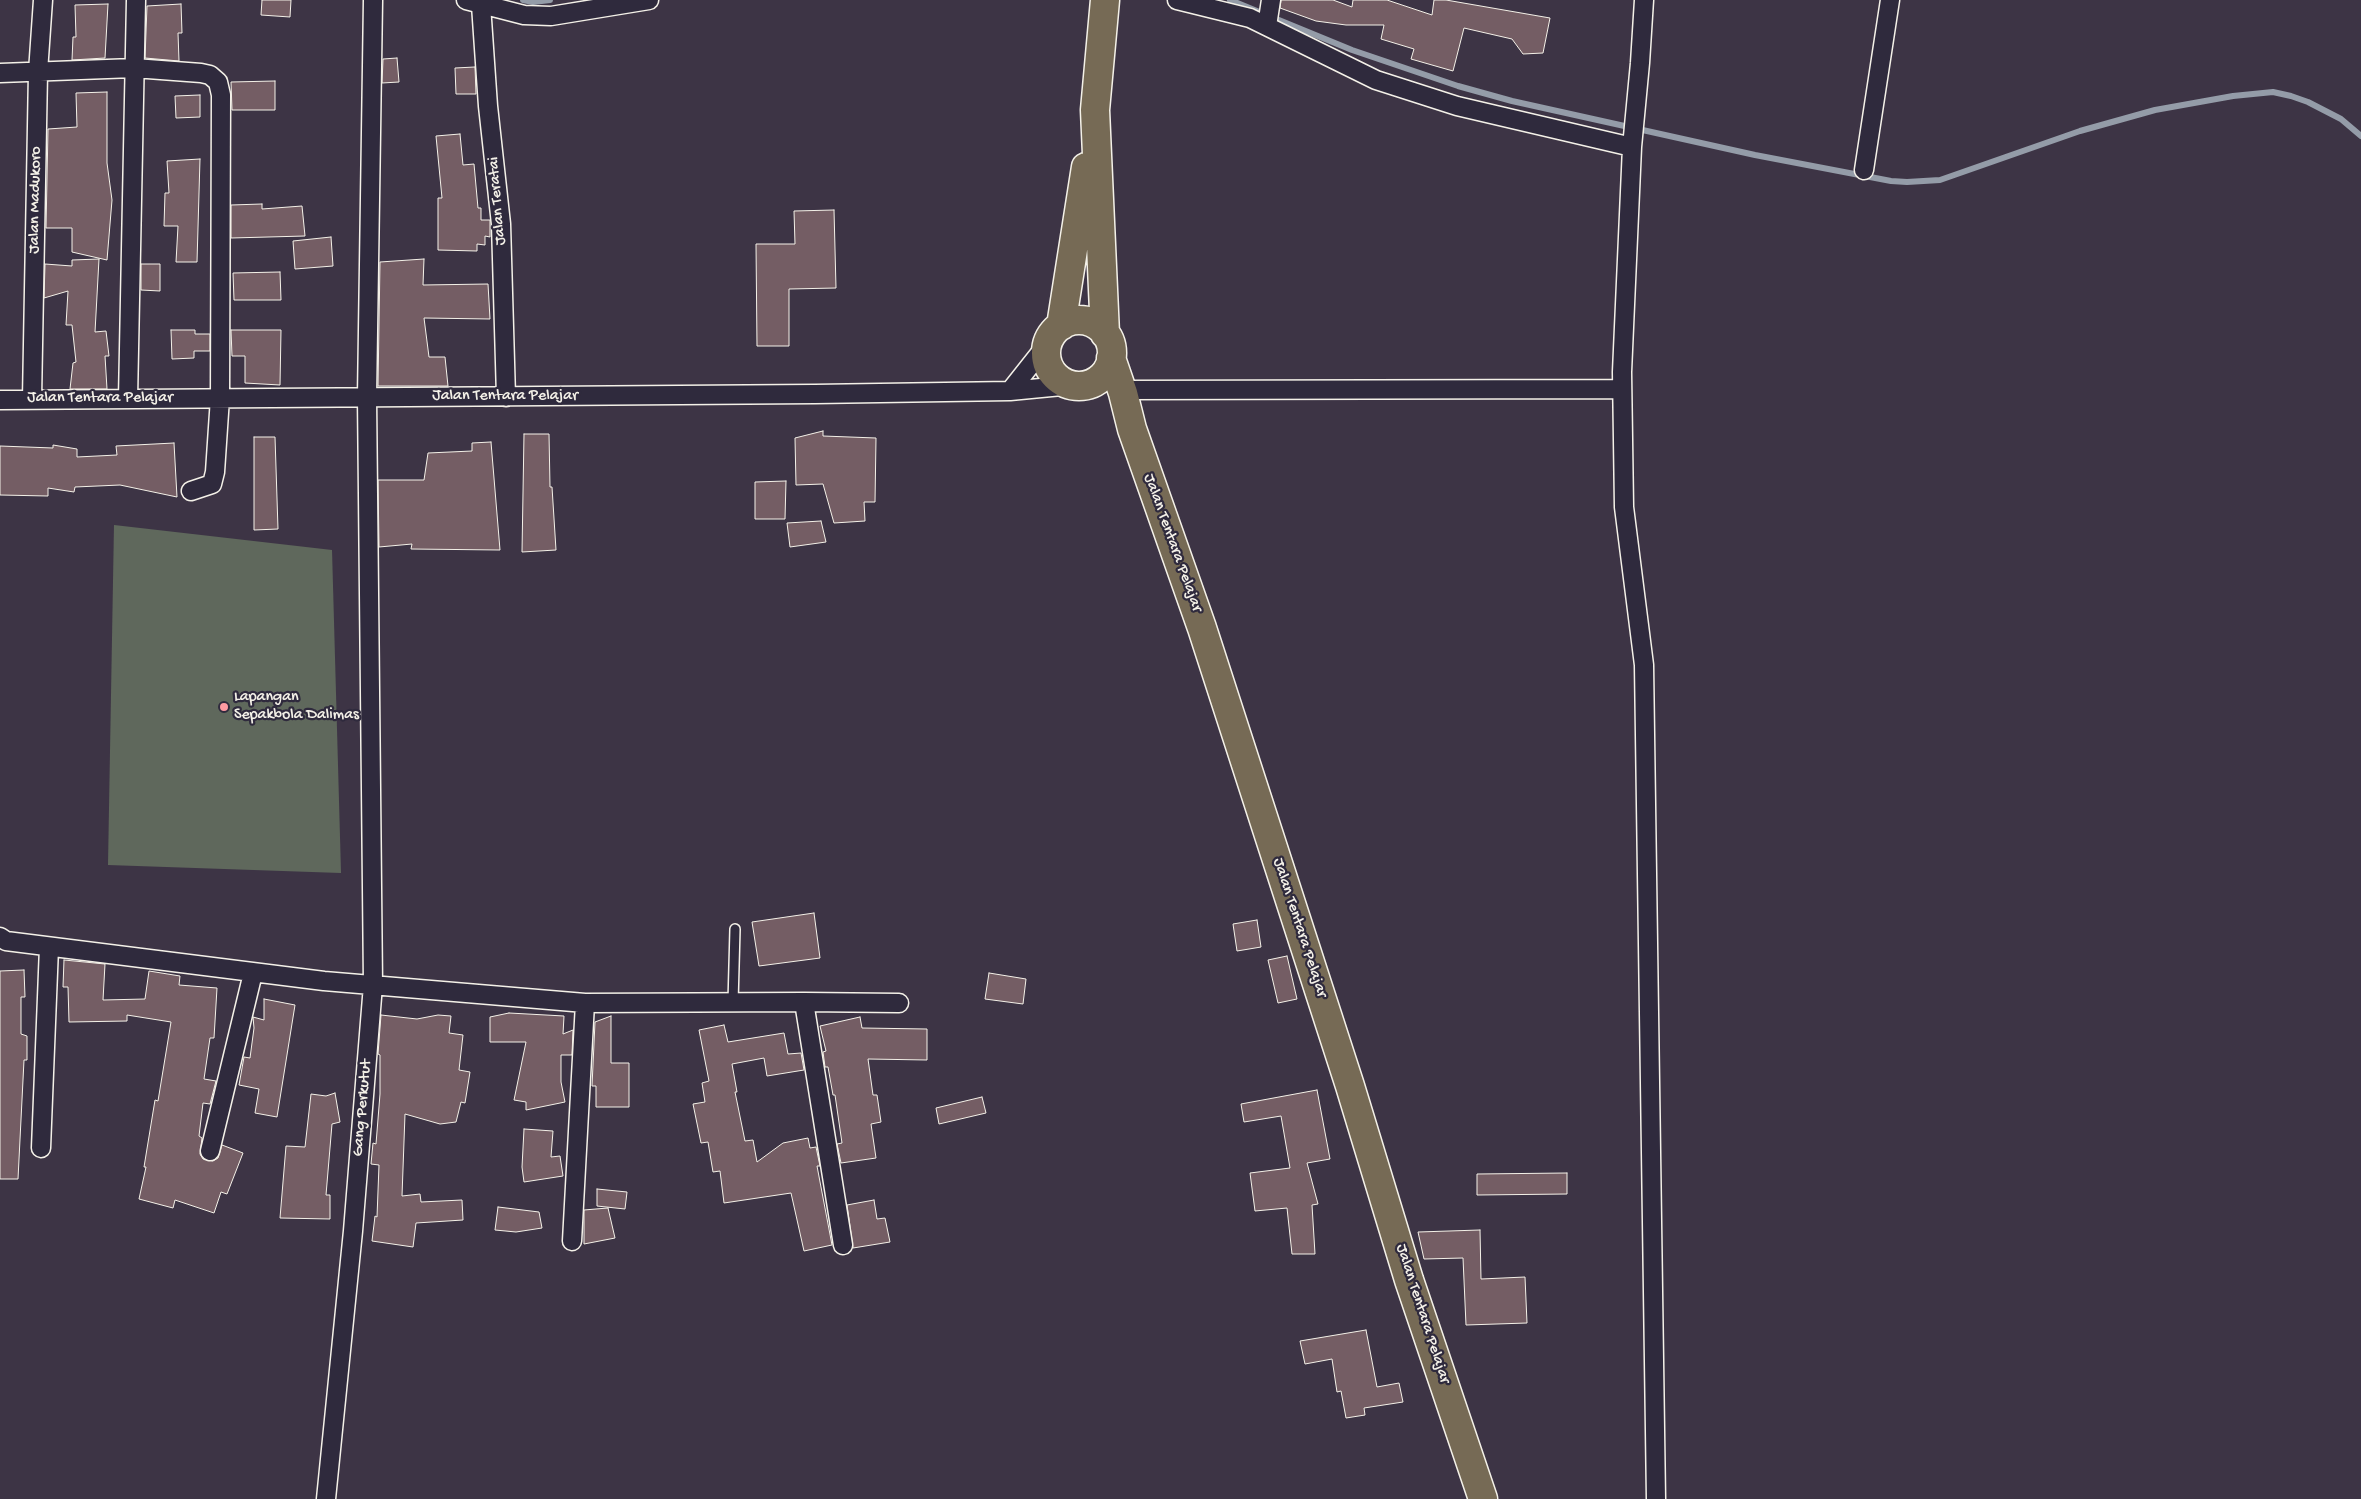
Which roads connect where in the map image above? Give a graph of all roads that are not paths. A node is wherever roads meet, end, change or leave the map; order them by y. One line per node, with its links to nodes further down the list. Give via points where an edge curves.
1 (43, 0): 13 (street, Jalan Madukoro)
2 (136, 0): 12 (street)
3 (373, 0): 24 (street, Gang Perkutut)
4 (1105, 0): 15 (highway, Jalan Tentara Pelajar)
5 (1177, 0): 11 (street)
6 (1272, 0): 11 (street)
7 (1644, 0): 16 (street)
8 (1890, 0): 17 (street)
9 (637, 1): 10 (street, via 551,16 524,15)
10 (474, 2): 25 (street, Jalan Teratai, via 501,224)
11 (1268, 23): 16 (street, via 1376,80 1457,106)
12 (134, 68): 13 (street); 26 (street, via 210,75 218,82 222,95); 28 (street)
13 (38, 72): 14 (street); 27 (street, Jalan Madukoro)
14 (0, 73)
15 (1095, 110): 18 (highway); 19 (highway, Jalan Tentara Pelajar)
16 (1633, 141): 21 (street)
17 (1864, 170)
18 (1054, 334): 19 (highway, via 1070,321 1085,321 1098,327); 20 (highway, via 1046,354 1050,369 1062,381); 23 (street)
19 (1108, 346): 20 (highway, via 1102,376); 22 (highway, Jalan Tentara Pelajar)
20 (1078, 386): 23 (street, Jalan Tentara Pelajar); 30 (highway, via 1109,404)
21 (1622, 389): 22 (street); 47 (street, via 1624,507 1644,665)
22 (1122, 390): 30 (highway, Jalan Tentara Pelajar)
23 (1010, 391): 25 (street, Jalan Tentara Pelajar)
24 (367, 397): 25 (street, Jalan Tentara Pelajar); 26 (street, Jalan Tentara Pelajar); 36 (street, Gang Perkutut)
25 (506, 397)
26 (220, 398): 28 (street, Jalan Tentara Pelajar); 31 (street, via 212,484)
27 (32, 399): 28 (street, Jalan Tentara Pelajar); 29 (street, Jalan Tentara Pelajar)
28 (128, 399)
29 (0, 400)
30 (1132, 429): 46 (highway, Jalan Tentara Pelajar, via 1202,628 1409,1280)
31 (191, 492)
32 (735, 929): 39 (lane)
33 (0, 937): 34 (street, via 6,941)
34 (49, 947): 35 (street); 41 (street)
35 (252, 973): 36 (street); 42 (street)
36 (372, 985): 38 (street); 45 (street, Gang Perkutut, via 353,1231)
37 (804, 1002): 39 (street); 40 (street); 44 (street)
38 (585, 1003): 39 (street); 43 (street)
39 (733, 1003)
40 (900, 1003)
41 (41, 1148)
42 (210, 1151)
43 (572, 1241)
44 (843, 1245)
45 (326, 1499)
46 (1483, 1499)
47 (1656, 1499)

